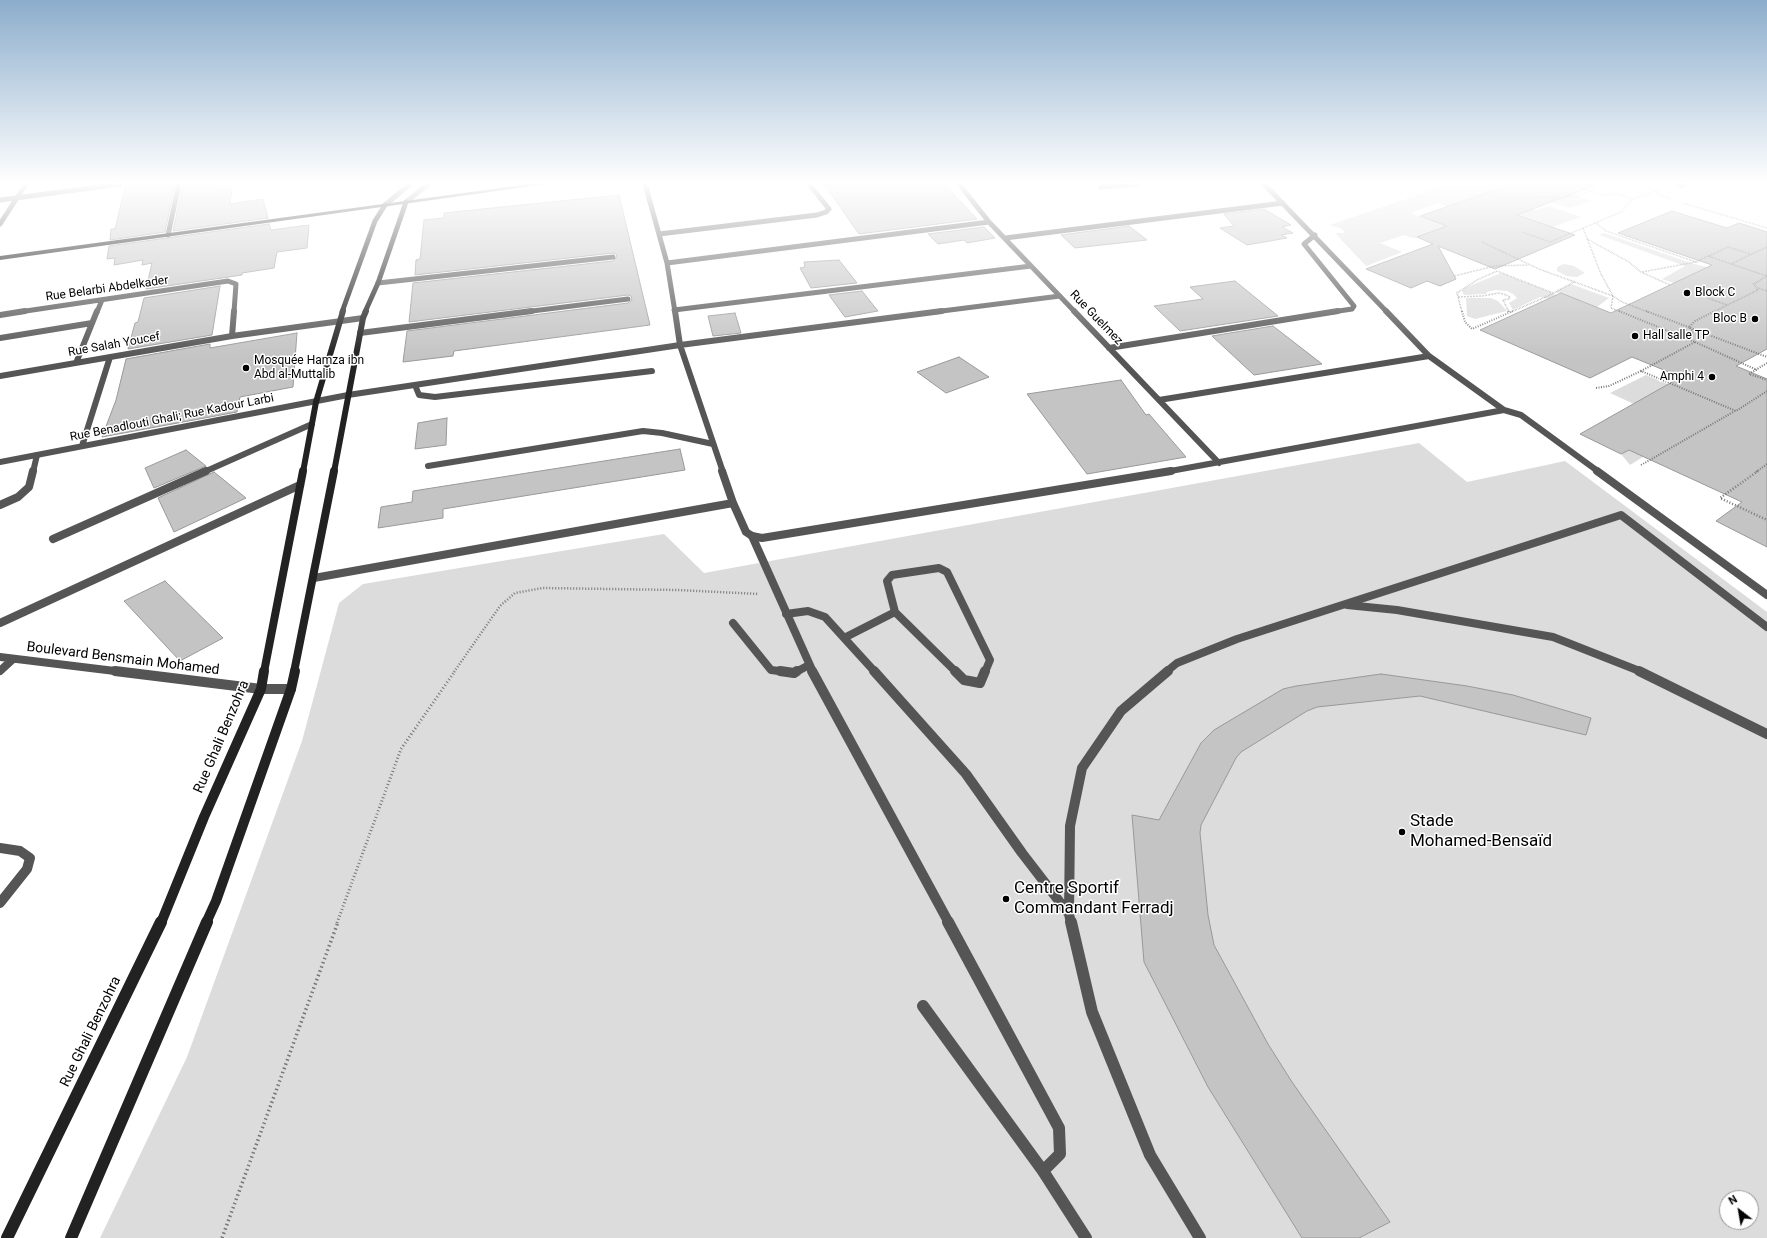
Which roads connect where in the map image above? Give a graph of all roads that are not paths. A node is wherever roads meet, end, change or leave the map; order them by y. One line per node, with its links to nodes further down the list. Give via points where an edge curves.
1 (119, 242): 10 (main road)
2 (368, 242): 20 (main road, Rue Ghali Benzohra)
3 (392, 242): 13 (main road)
4 (661, 242): 11 (street)
5 (834, 242): 11 (street)
6 (1009, 242): 12 (street, Rue Guelmez)
7 (1307, 242): 26 (street, via 1304,244 1354,306 1352,309)
8 (1321, 242): 27 (street)
9 (613, 257): 13 (street)
10 (0, 258)
11 (667, 263): 17 (street)
12 (1031, 266): 14 (street, Rue Guelmez); 17 (street)
13 (378, 283): 19 (main road)
14 (1060, 296): 25 (street, Rue Benadlouti Ghali; Rue Kadour Larbi); 26 (street, Rue Guelmez)
15 (628, 299): 22 (street)
16 (102, 300): 18 (street, Rue Belarbi Abdelkader); 21 (street); 23 (street, Rue Belarbi Abdelkader, via 234,282 236,284)
17 (674, 310): 25 (street)
18 (0, 315)
19 (363, 318): 20 (street, Rue Salah Youcef); 22 (main road)
20 (339, 321): 23 (street, Rue Salah Youcef); 35 (main road, Rue Ghali Benzohra)
21 (92, 323): 24 (street); 29 (street)
22 (360, 333): 33 (main road)
23 (232, 336): 28 (street, Rue Salah Youcef)
24 (0, 338)
25 (680, 345): 32 (street, Rue Benadlouti Ghali; Rue Kadour Larbi); 38 (street)
26 (1109, 348): 34 (street, Rue Guelmez)
27 (1429, 356): 34 (street); 36 (street)
28 (110, 357): 29 (street, Rue Salah Youcef); 39 (street)
29 (76, 363): 31 (street, Rue Salah Youcef)
30 (652, 371): 32 (street, via 435,397 419,395)
31 (0, 376)
32 (415, 385): 33 (street, Rue Benadlouti Ghali; Rue Kadour Larbi)
33 (348, 395): 35 (street, Rue Benadlouti Ghali; Rue Kadour Larbi); 49 (main road)
34 (1159, 400): 42 (street, Rue Guelmez)
35 (316, 402): 37 (main road, Rue Ghali Benzohra); 39 (street, Rue Benadlouti Ghali; Rue Kadour Larbi)
36 (1504, 410): 42 (street); 50 (street, via 1521,415)
37 (312, 424): 44 (main road, Rue Ghali Benzohra); 48 (street)
38 (713, 444): 43 (street, via 662,432 643,431); 45 (street)
39 (82, 446): 40 (street, Rue Benadlouti Ghali; Rue Kadour Larbi)
40 (37, 455): 41 (street, Rue Benadlouti Ghali; Rue Kadour Larbi); 46 (street, via 29,487)
41 (0, 462)
42 (1219, 464): 47 (street, via 770,537)
43 (428, 466)
44 (300, 485): 54 (street); 62 (main road, Rue Ghali Benzohra)
45 (733, 503): 47 (street, via 746,532); 49 (street)
46 (0, 505)
47 (752, 536): 53 (street)
48 (53, 539)
49 (314, 578): 63 (main road)
50 (1767, 595)
51 (1342, 605): 56 (street, via 1621,515); 64 (street, via 1404,611 1553,637 1644,673); 67 (street, via 1237,639 1177,664 1121,711 1082,768 1070,826)
52 (895, 612): 52 (street, via 888,581 892,575 939,568 946,572 990,660 980,683 964,680); 57 (street)
53 (786, 614): 57 (street, via 808,611 825,617); 60 (street)
54 (0, 623)
55 (733, 623): 60 (street, via 771,670 794,673)
56 (1767, 627)
57 (844, 638): 67 (street, via 966,774)
58 (0, 657): 59 (street, Boulevard Bensmain Mohamed)
59 (13, 659): 61 (street); 62 (street, Boulevard Bensmain Mohamed)
60 (809, 666): 69 (street, via 1059,1128 1060,1154)
61 (0, 671)
62 (261, 689): 63 (street, Boulevard Bensmain Mohamed); 72 (main road, Rue Ghali Benzohra, via 204,817 162,921)
63 (291, 689): 73 (main road, via 216,901)
64 (1767, 734)
65 (0, 848): 66 (street, via 20,851 30,858 27,869)
66 (0, 903)
67 (1069, 914): 75 (street, via 1092,1012 1150,1155)
68 (923, 1006): 69 (street)
69 (1043, 1171): 74 (street)
70 (0, 1237): 71 (street)
71 (4, 1238)
72 (8, 1238)
73 (71, 1238)
74 (1086, 1238)
75 (1200, 1238)

